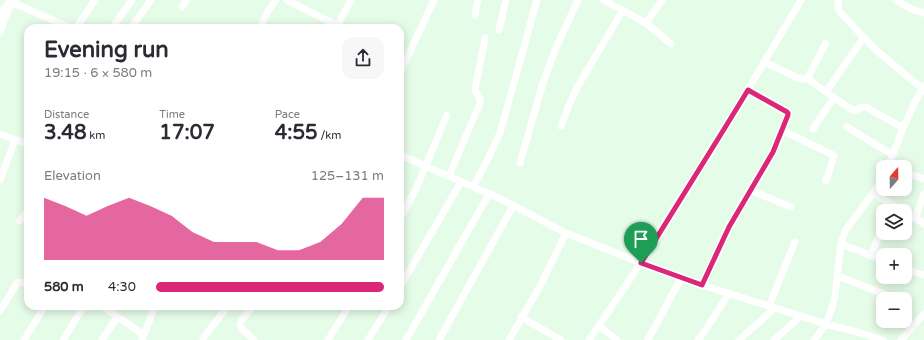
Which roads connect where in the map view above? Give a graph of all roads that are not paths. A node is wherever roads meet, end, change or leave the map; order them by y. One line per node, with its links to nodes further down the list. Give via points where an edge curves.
1 (95, 0): 25 (street)
2 (132, 0): 26 (street)
3 (151, 0): 27 (street)
4 (187, 0): 19 (street)
5 (276, 0): 28 (street)
6 (288, 0): 29 (street)
7 (351, 0): 30 (street)
8 (434, 0): 39 (street)
9 (478, 0): 22 (street)
10 (506, 0): 32 (street)
11 (537, 0): 65 (street, via 500,133)
12 (578, 0): 57 (street, via 542,83)
13 (604, 0): 20 (street)
14 (662, 0): 31 (street)
15 (801, 0): 38 (street)
16 (839, 0): 34 (street, via 839,11)
17 (896, 0): 21 (street)
18 (11, 1): 23 (street); 24 (street); 33 (street)
19 (182, 6)
20 (623, 10): 31 (street); 46 (street, via 578,86)
21 (924, 13)
22 (475, 15)
23 (0, 16)
24 (62, 24)
25 (79, 24)
26 (115, 24)
27 (134, 24)
28 (262, 24)
29 (331, 24)
30 (338, 24)
31 (646, 24): 37 (street)
32 (499, 30)
33 (0, 33)
34 (864, 37): 41 (street, via 913,82); 43 (street)
35 (485, 38): 60 (street, via 475,90 480,103)
36 (826, 43): 40 (street)
37 (671, 44)
38 (764, 62): 40 (street, via 798,78); 42 (street)
39 (404, 64)
40 (808, 78): 43 (street)
41 (924, 88): 48 (street)
42 (748, 90): 50 (street, via 788,113); 86 (street)
43 (826, 92): 44 (street)
44 (834, 97): 48 (street, via 852,110 866,107); 49 (street)
45 (447, 115): 58 (street)
46 (561, 126)
47 (847, 127): 54 (street)
48 (903, 128): 54 (street)
49 (813, 129)
50 (782, 130): 63 (street, via 834,155); 67 (street, via 773,152)
51 (0, 134): 52 (street)
52 (16, 140): 53 (street); 62 (street)
53 (24, 143)
54 (893, 155): 56 (street)
55 (404, 159): 58 (street)
56 (892, 160)
57 (520, 163)
58 (425, 166): 60 (street); 74 (street)
59 (912, 175): 61 (street)
60 (449, 176): 64 (street)
61 (924, 179)
62 (0, 180)
63 (826, 181)
64 (461, 182): 65 (street); 91 (street)
65 (472, 187): 69 (street)
66 (876, 188): 68 (street)
67 (750, 190): 73 (street); 93 (street, via 729,227)
68 (873, 193): 71 (street); 83 (street, via 851,223)
69 (489, 194): 72 (street); 120 (street)
70 (924, 194): 77 (street)
71 (886, 204)
72 (513, 206): 80 (street); 121 (street)
73 (791, 207)
74 (404, 212)
75 (24, 216): 78 (street)
76 (912, 217): 77 (street)
77 (915, 219): 79 (street)
78 (20, 221)
79 (924, 224)
80 (566, 233): 86 (street); 109 (street, via 540,286)
81 (877, 240): 84 (street)
82 (795, 242): 96 (street)
83 (841, 244): 84 (street); 89 (street)
84 (871, 256): 85 (street)
85 (876, 258)
86 (641, 263): 90 (street); 111 (street)
87 (912, 271): 88 (street)
88 (924, 275)
89 (838, 276): 94 (street); 110 (street)
90 (681, 278): 93 (street); 126 (street)
91 (404, 279)
92 (24, 283): 105 (street, via 17,283)
93 (702, 285): 95 (street)
94 (879, 292)
95 (729, 293): 96 (street); 127 (street)
96 (772, 307): 108 (street); 128 (street)
97 (43, 310): 113 (street)
98 (82, 310): 114 (street)
99 (108, 310): 107 (street)
100 (153, 310): 112 (street)
101 (225, 310): 116 (street)
102 (250, 310): 117 (street, via 240,325)
103 (347, 310): 118 (street)
104 (387, 310): 119 (street)
105 (0, 312)
106 (924, 314): 132 (street)
107 (117, 316): 112 (street); 115 (street)
108 (801, 316): 110 (street); 129 (street)
109 (521, 317): 122 (street); 123 (street)
110 (826, 324): 130 (street); 131 (street)
111 (598, 326): 124 (street); 125 (street)
112 (143, 337)
113 (24, 340)
114 (63, 340)
115 (102, 340)
116 (203, 340)
117 (254, 340)
118 (328, 340)
119 (368, 340)
120 (406, 340)
121 (439, 340)
122 (509, 340)
123 (561, 340)
124 (589, 340)
125 (617, 340)
126 (648, 340)
127 (698, 340)
128 (739, 340)
129 (774, 340)
130 (814, 340)
131 (883, 340)
132 (902, 340)

